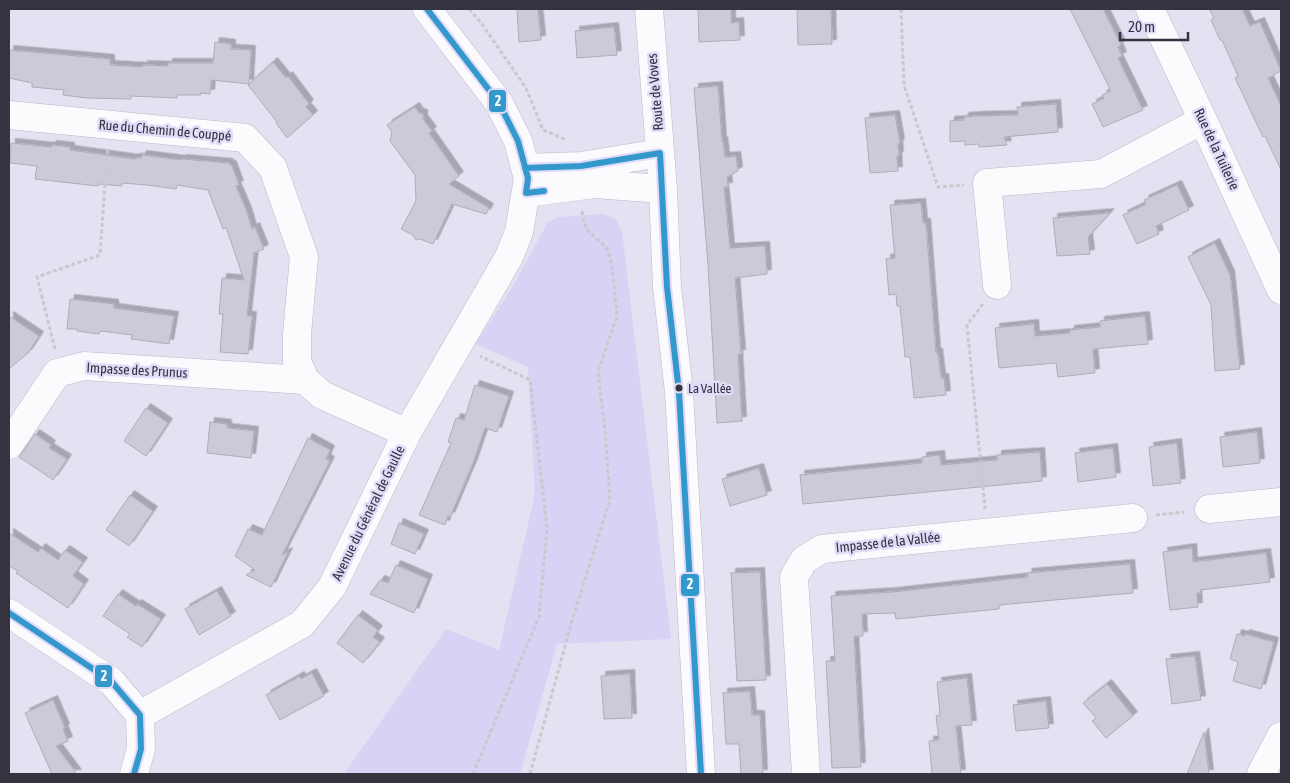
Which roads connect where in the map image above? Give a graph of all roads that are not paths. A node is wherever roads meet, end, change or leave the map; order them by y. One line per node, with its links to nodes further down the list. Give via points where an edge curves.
1 (427, 9): 8 (street, via 499,103 518,141)
2 (649, 9): 6 (street, Route de Voves)
3 (1150, 9): 5 (street, Rue de la Tuilerie)
4 (9, 115): 12 (street, Rue du Chemin de Couppé, via 245,138 272,168 304,257 296,334 297,361)
5 (1203, 120): 10 (street, via 1101,174 987,183); 11 (street, Rue de la Tuilerie)
6 (660, 152): 7 (street); 9 (street, Route de Voves)
7 (581, 176): 8 (street); 9 (street, via 594,184)
8 (527, 180): 13 (street, Avenue du Général de Gaulle, via 519,232 509,256)
9 (664, 188): 22 (street, Route de Voves, via 667,287 679,392)
10 (997, 285)
11 (1281, 290)
12 (305, 380): 13 (street, via 322,395); 14 (street, Impasse des Prunus, via 84,366 57,372)
13 (407, 432): 19 (street, Avenue du Général de Gaulle, via 332,587 302,624)
14 (9, 446)
15 (1281, 502): 16 (street)
16 (1208, 509)
17 (1133, 518): 23 (street, Impasse de la Vallée, via 822,549 804,560 794,577)
18 (9, 613): 19 (street, via 111,681)
19 (140, 716): 21 (street, via 141,748)
20 (1281, 736): 24 (street)
21 (134, 774)
22 (701, 774)
23 (806, 774)
24 (1261, 774)

